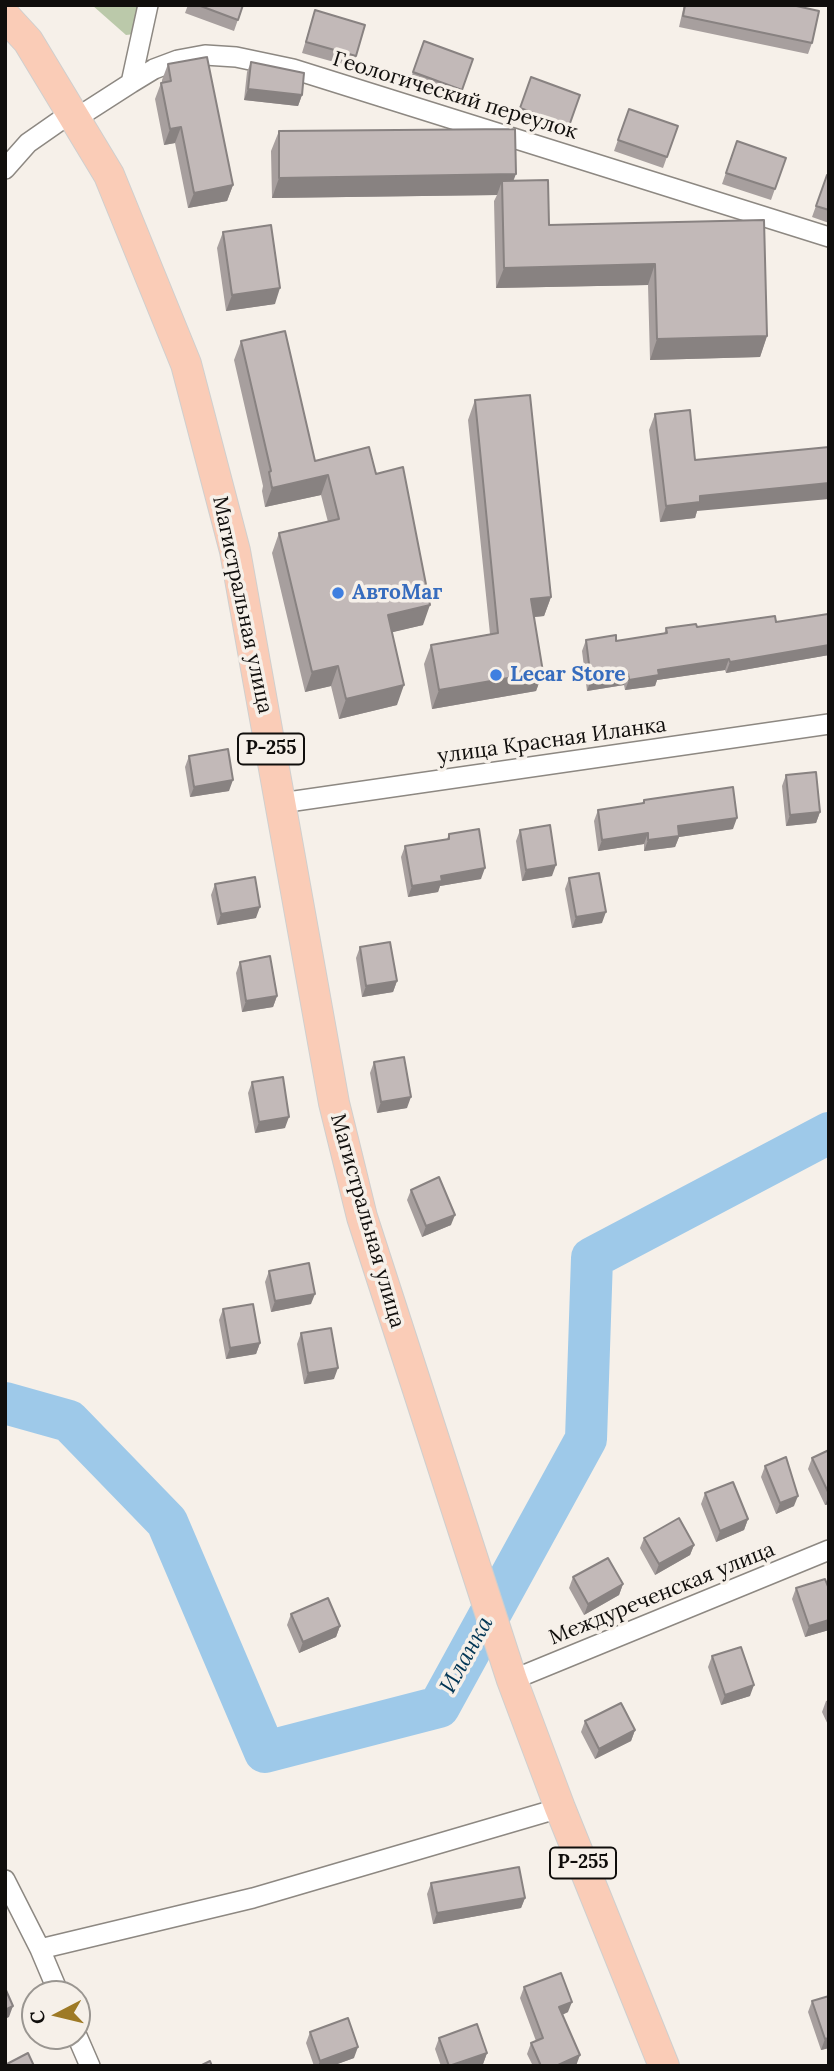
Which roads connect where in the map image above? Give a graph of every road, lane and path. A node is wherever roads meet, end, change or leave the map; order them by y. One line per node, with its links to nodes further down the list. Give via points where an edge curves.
1 (148, 5): 3 (street)
2 (5, 16): 4 (main road, Магистральная улица / Р-255, via 28,41)
3 (131, 83): 4 (street, Геологический переулок); 6 (street, Геологический переулок, via 154,69 205,55 293,69)
4 (73, 116): 5 (street, Геологический переулок, via 28,143); 8 (main road, Магистральная улица / Р-255, via 109,175 186,364 235,551)
5 (5, 169)
6 (829, 237)
7 (829, 724): 8 (street, улица Красная Иланка)
8 (281, 803): 10 (main road, Магистральная улица / Р-255, via 347,1162)
9 (829, 1550): 10 (street, Междуреченская улица)
10 (509, 1670): 11 (main road, Р-255)
11 (561, 1808): 13 (street, via 253,1898); 15 (main road, Р-255)
12 (5, 1880): 13 (street)
13 (40, 1949): 14 (street)
14 (53, 1980)
15 (664, 2066)

